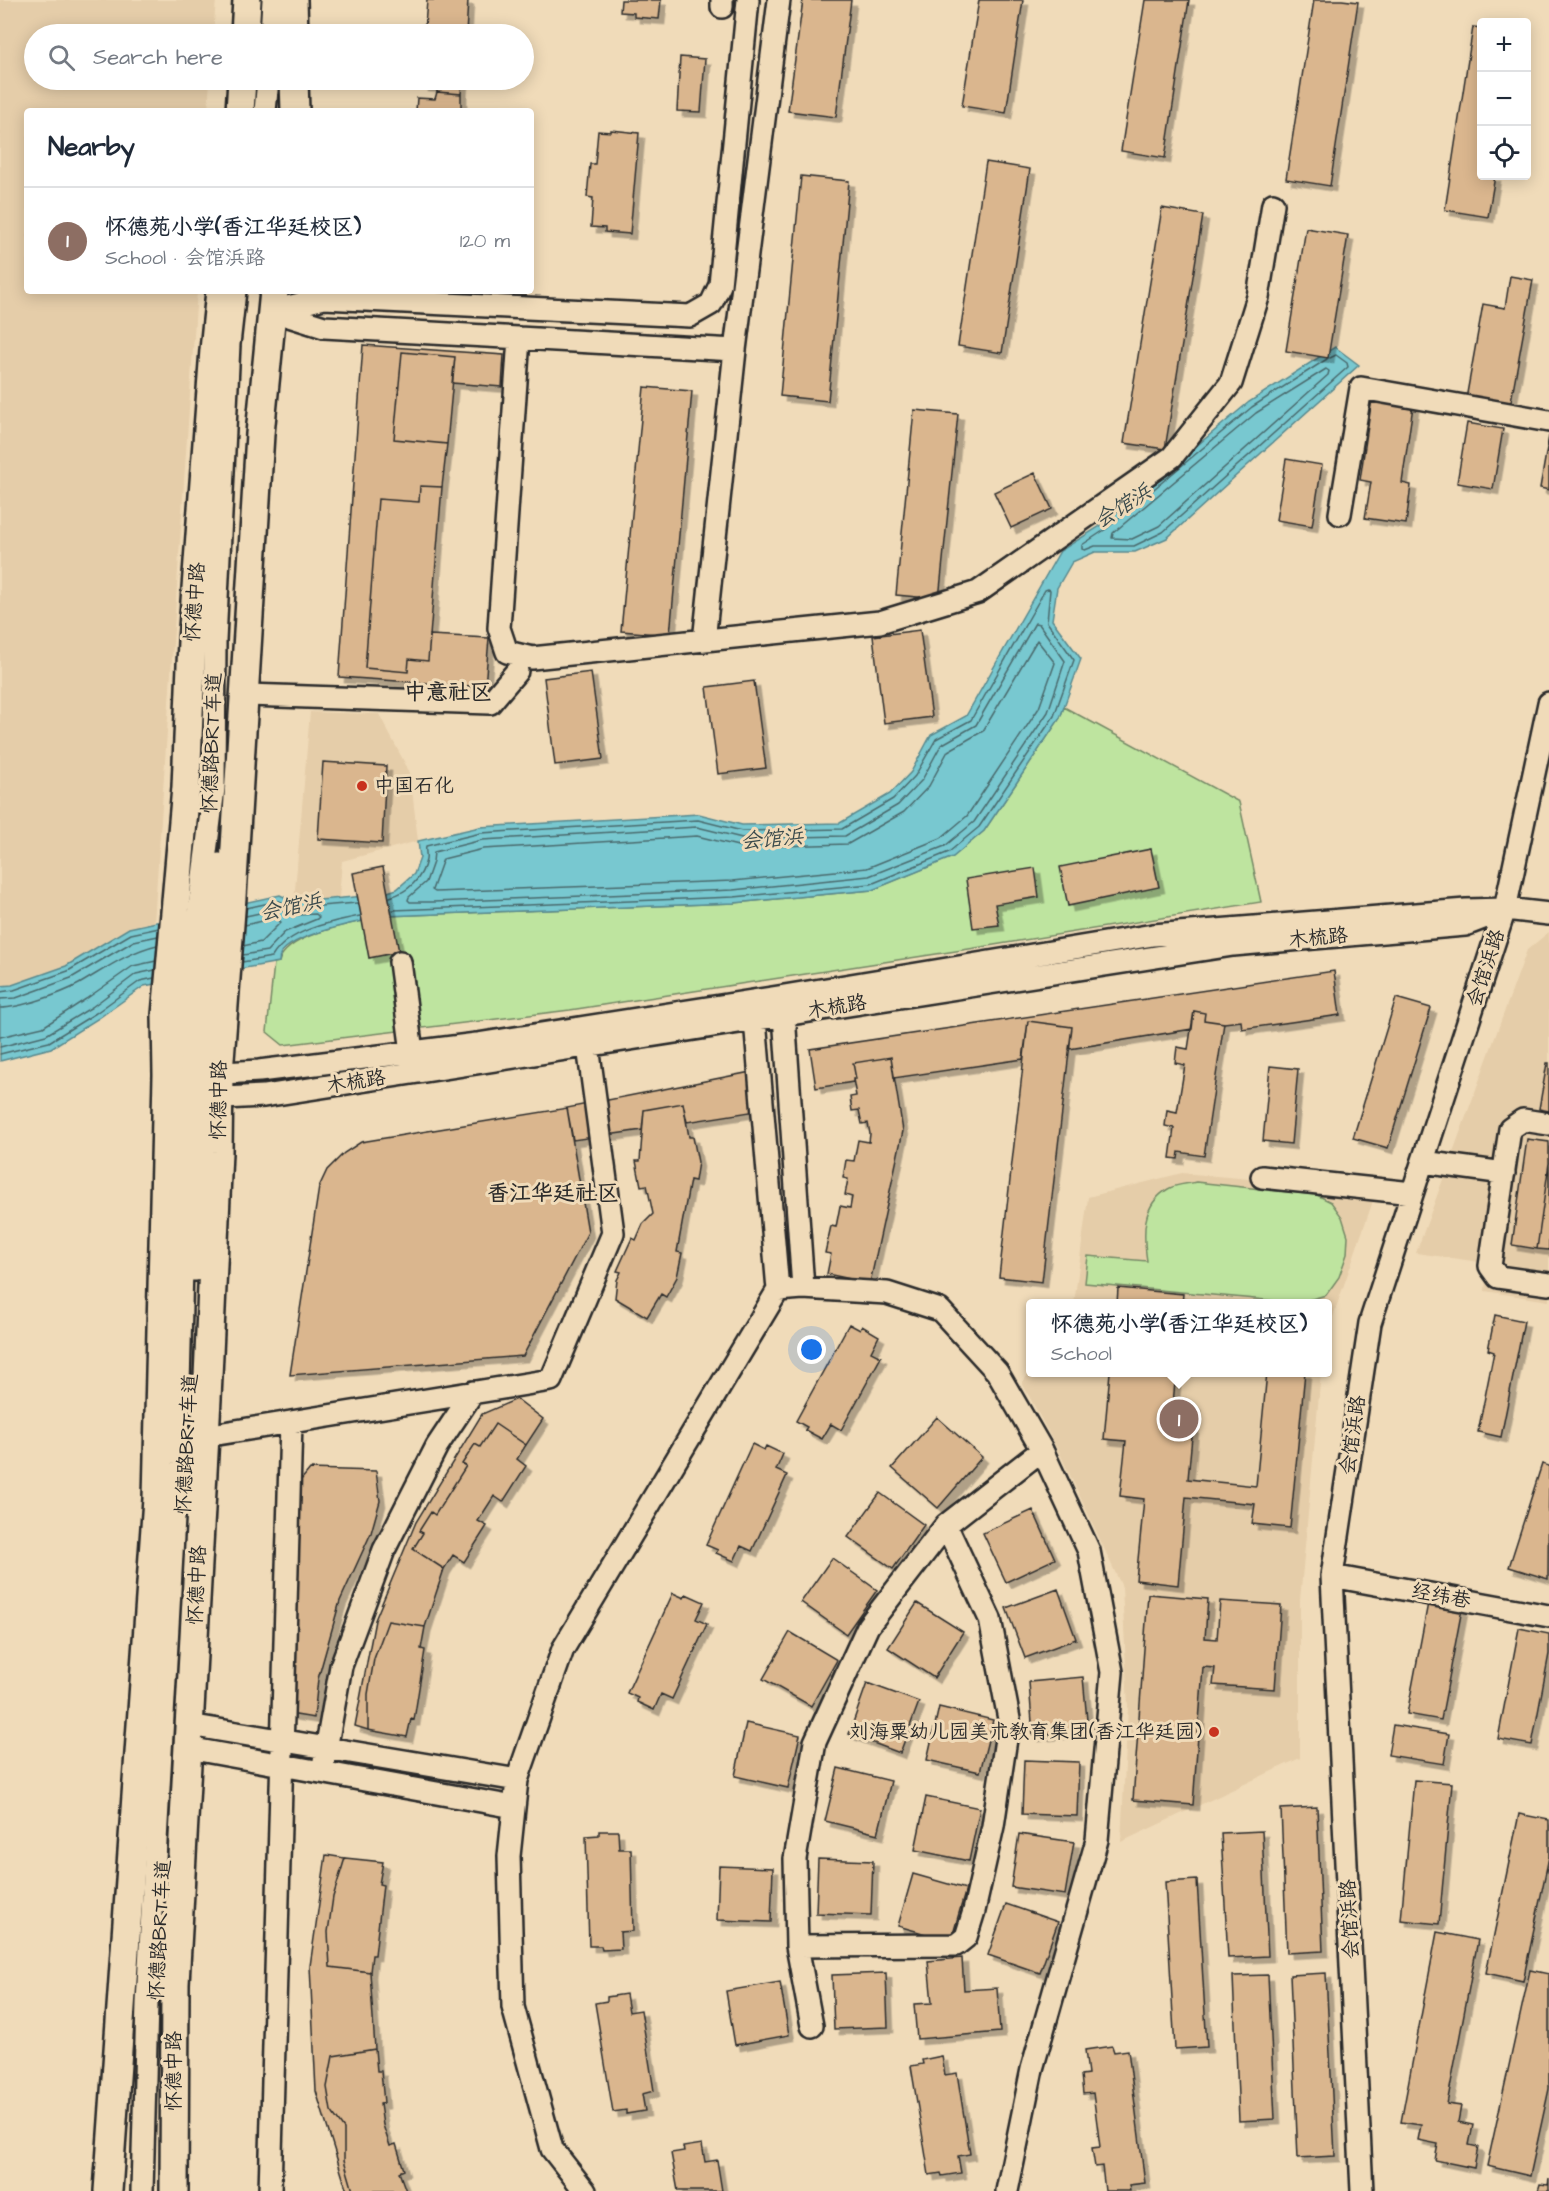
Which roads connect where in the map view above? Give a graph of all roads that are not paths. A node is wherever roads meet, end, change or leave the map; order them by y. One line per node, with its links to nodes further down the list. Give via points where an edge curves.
1 (247, 0): 7 (main road)
2 (261, 0): 8 (street)
3 (273, 0): 9 (street)
4 (293, 0): 10 (main road)
5 (748, 0): 23 (street, via 720,285 711,304 690,316 324,298)
6 (779, 0): 25 (street)
7 (246, 24)
8 (259, 24)
9 (271, 24)
10 (294, 24)
11 (241, 90): 15 (main road)
12 (254, 90): 16 (street)
13 (266, 90): 17 (street)
14 (294, 90): 18 (main road)
15 (240, 108)
16 (253, 108)
17 (265, 108)
18 (295, 108)
19 (1273, 204): 28 (street, via 1258,297 1231,383 1172,457 978,592 880,622)
20 (220, 294): 32 (main road, 怀德中路, via 192,640 186,787)
21 (235, 294): 32 (street, 怀德路BRT车道, via 216,629 214,788)
22 (246, 294): 32 (street, 怀德路BRT车道, via 227,641 225,789)
23 (273, 301): 24 (street, via 324,327); 30 (main road)
24 (519, 338): 25 (street); 28 (street, via 499,628 507,652 532,658)
25 (735, 350): 28 (street)
26 (1549, 421): 27 (street, via 1361,388)
27 (1340, 514)
28 (704, 641)
29 (517, 671): 30 (street, via 490,703)
30 (244, 695): 32 (main road)
31 (1549, 703): 33 (street, 会馆浜路)
32 (205, 905): 36 (main road); 36 (main road)
33 (1505, 909): 34 (street, 木梳路); 37 (street, 木梳路, via 1465,925 1233,945); 40 (street, 木梳路, via 1154,935); 43 (street, 会馆浜路)
34 (1549, 914)
35 (400, 962): 40 (street)
36 (198, 985): 41 (main road, 怀德中路); 41 (main road, 怀德中路, via 166,1015)
37 (784, 1015): 38 (street, 木梳路); 48 (street)
38 (755, 1020): 39 (street, 木梳路); 49 (street)
39 (588, 1046): 41 (street, 木梳路, via 264,1096); 50 (street, via 613,1233 551,1380)
40 (412, 1052): 41 (street, 木梳路, via 259,1071)
41 (194, 1087): 52 (main road, 怀德中路, via 218,1152); 66 (main road, 怀德中路, via 157,1498); 67 (street, 怀德路BRT车道, via 147,2002); 68 (street, 怀德路BRT车道, via 156,1999)
42 (1549, 1124): 44 (street, via 1523,1120 1510,1129)
43 (1423, 1162): 44 (street); 46 (street, 会馆浜路)
44 (1504, 1173): 47 (street, via 1490,1266 1498,1277)
45 (1262, 1177): 46 (street)
46 (1413, 1193): 55 (street, 会馆浜路, via 1370,1323)
47 (1549, 1284)
48 (803, 1288): 49 (street); 53 (street, via 887,1293 940,1310 997,1372)
49 (778, 1290): 62 (street, via 563,1649)
50 (473, 1392): 51 (street); 59 (street, via 437,1446 384,1550 341,1666)
51 (291, 1422): 52 (street); 58 (street)
52 (205, 1436): 57 (main road, 怀德中路)
53 (1042, 1450): 54 (street); 72 (street, via 1089,1551 1112,1672 1097,1840 1032,2069)
54 (946, 1525): 64 (street, via 868,1626 815,1742 795,1859); 64 (street, via 990,1619 1009,1719 993,1826 966,1936 956,1946)
55 (1332, 1576): 56 (street, 经纬巷); 73 (street, 会馆浜路)
56 (1549, 1616)
57 (188, 1736): 58 (street); 60 (street); 69 (main road, 怀德中路, via 174,1984)
58 (283, 1741): 59 (street); 60 (street)
59 (326, 1748): 61 (street); 62 (street)
60 (282, 1765): 61 (street); 70 (street)
61 (322, 1772): 63 (street)
62 (517, 1780): 63 (street)
63 (514, 1807): 71 (street, via 509,1856 513,2007 552,2149)
64 (797, 1946): 65 (street)
65 (812, 2026)
66 (108, 2191)
67 (142, 2191)
68 (154, 2191)
69 (174, 2191)
70 (270, 2191)
71 (585, 2191)
72 (1007, 2191)
73 (1362, 2191)

